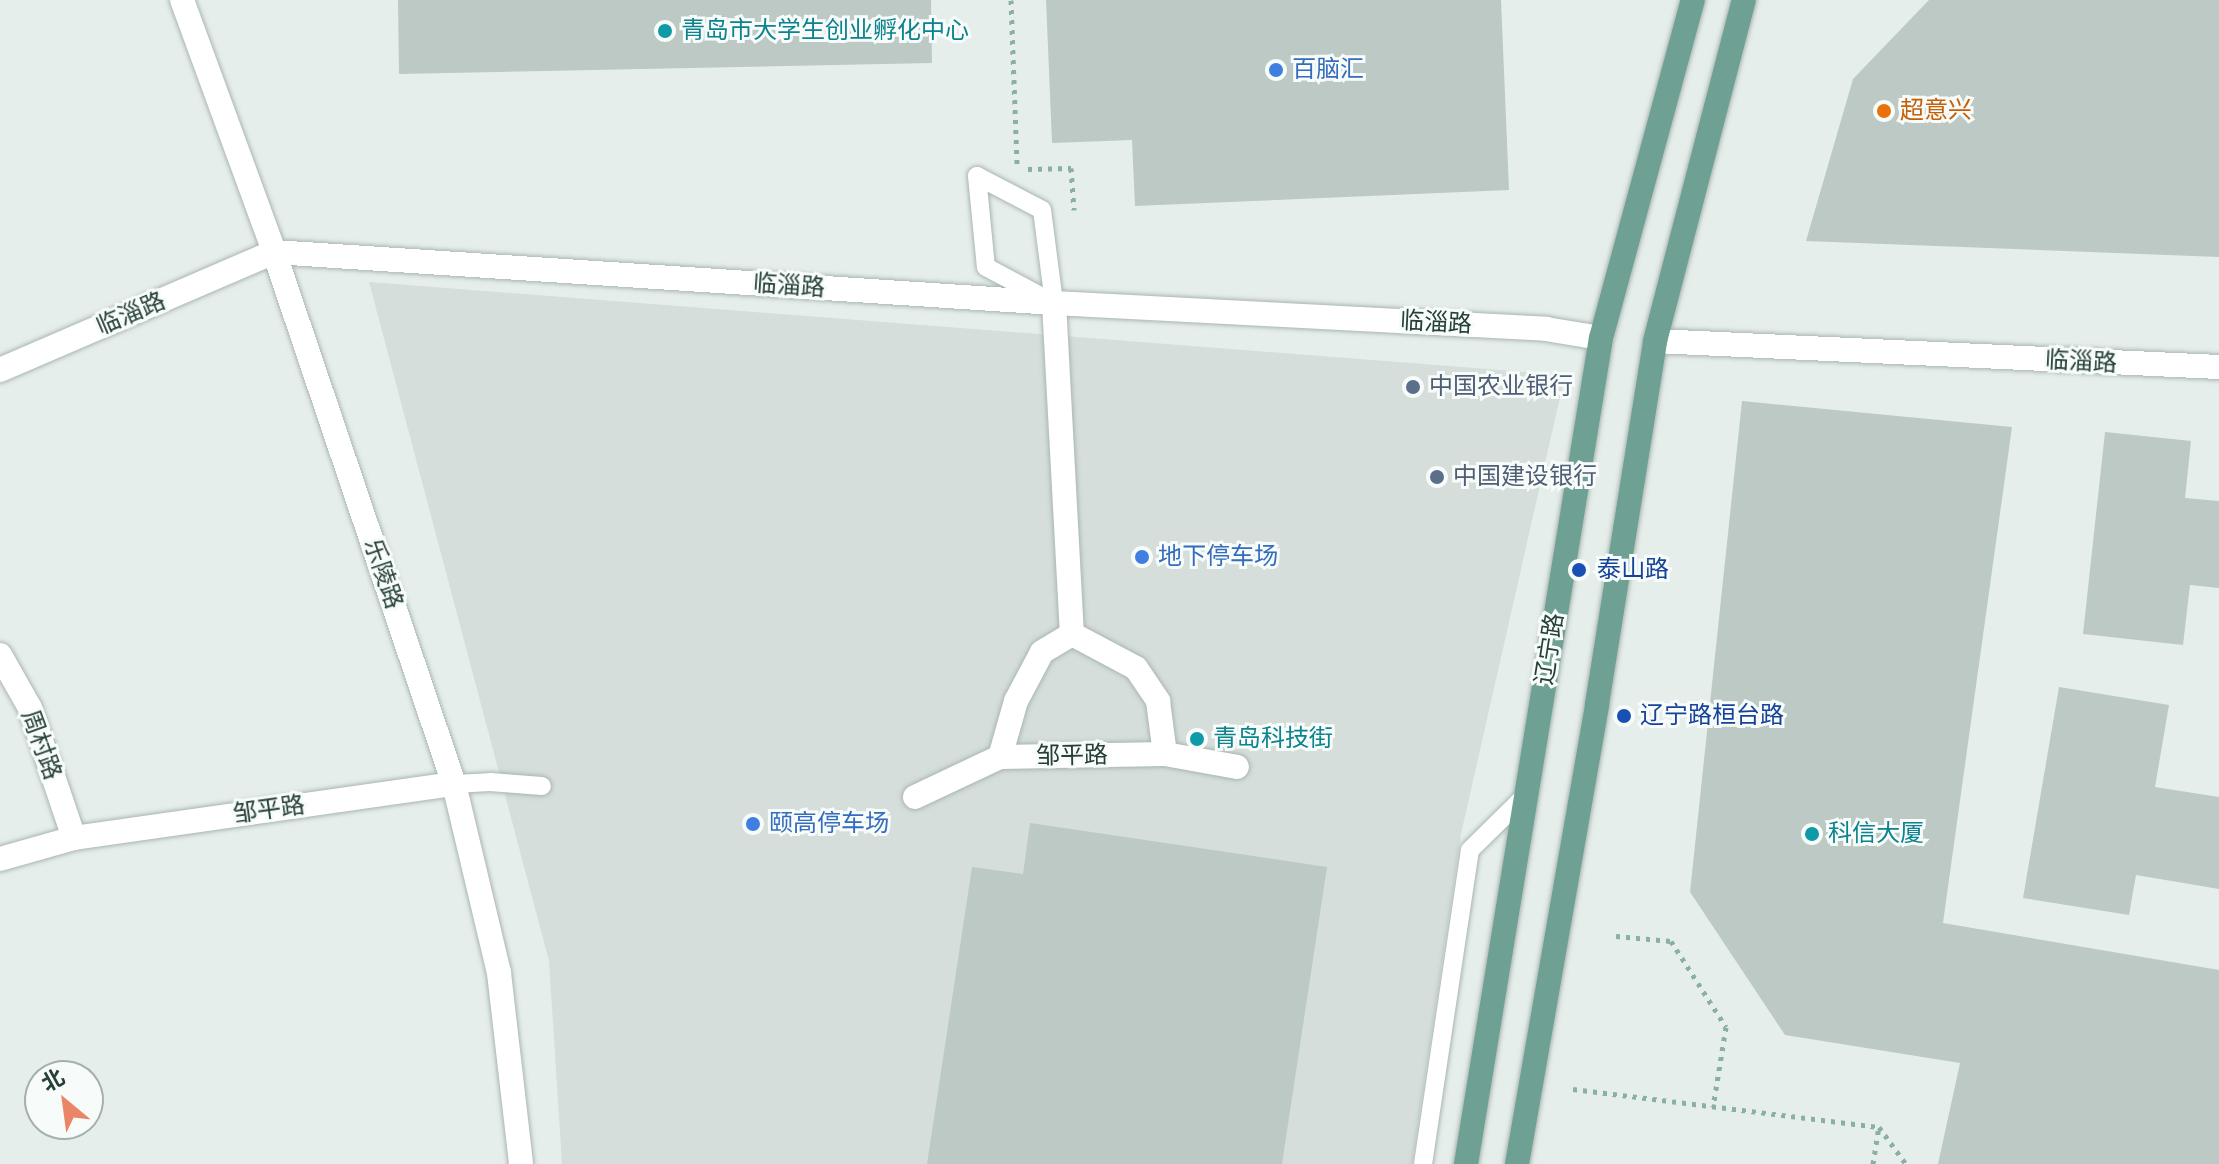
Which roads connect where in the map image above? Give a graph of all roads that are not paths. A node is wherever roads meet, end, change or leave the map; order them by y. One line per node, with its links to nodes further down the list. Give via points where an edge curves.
1 (182, 0): 4 (street, 乐陵路)
2 (1693, 0): 6 (main road, 辽宁路)
3 (1744, 0): 7 (main road)
4 (274, 252): 5 (street, 临淄路); 9 (street, 临淄路); 15 (street, 乐陵路)
5 (1054, 303): 5 (lane, via 1042,210 977,176 986,267); 6 (street, 临淄路, via 1546,329); 10 (street)
6 (1601, 338): 17 (main road, 辽宁路)
7 (1655, 341): 8 (street, 临淄路); 24 (main road)
8 (2219, 367)
9 (0, 370)
10 (1072, 634): 12 (street, via 1136,668 1158,701); 13 (street, via 1042,652 1016,701)
11 (0, 655): 19 (street, 周村路, via 30,708)
12 (1165, 754): 13 (street, 邹平路); 14 (street, 邹平路)
13 (1000, 757): 18 (street, 邹平路)
14 (1237, 767)
15 (454, 784): 16 (lane, 邹平路); 19 (street, 邹平路); 21 (street, 乐陵路, via 499,973)
16 (542, 786)
17 (1526, 795): 22 (lane, via 1470,850); 23 (main road, 辽宁路)
18 (915, 797)
19 (74, 838): 20 (street, 邹平路)
20 (0, 859)
21 (521, 1164)
22 (1423, 1164)
23 (1466, 1164)
24 (1517, 1164)

